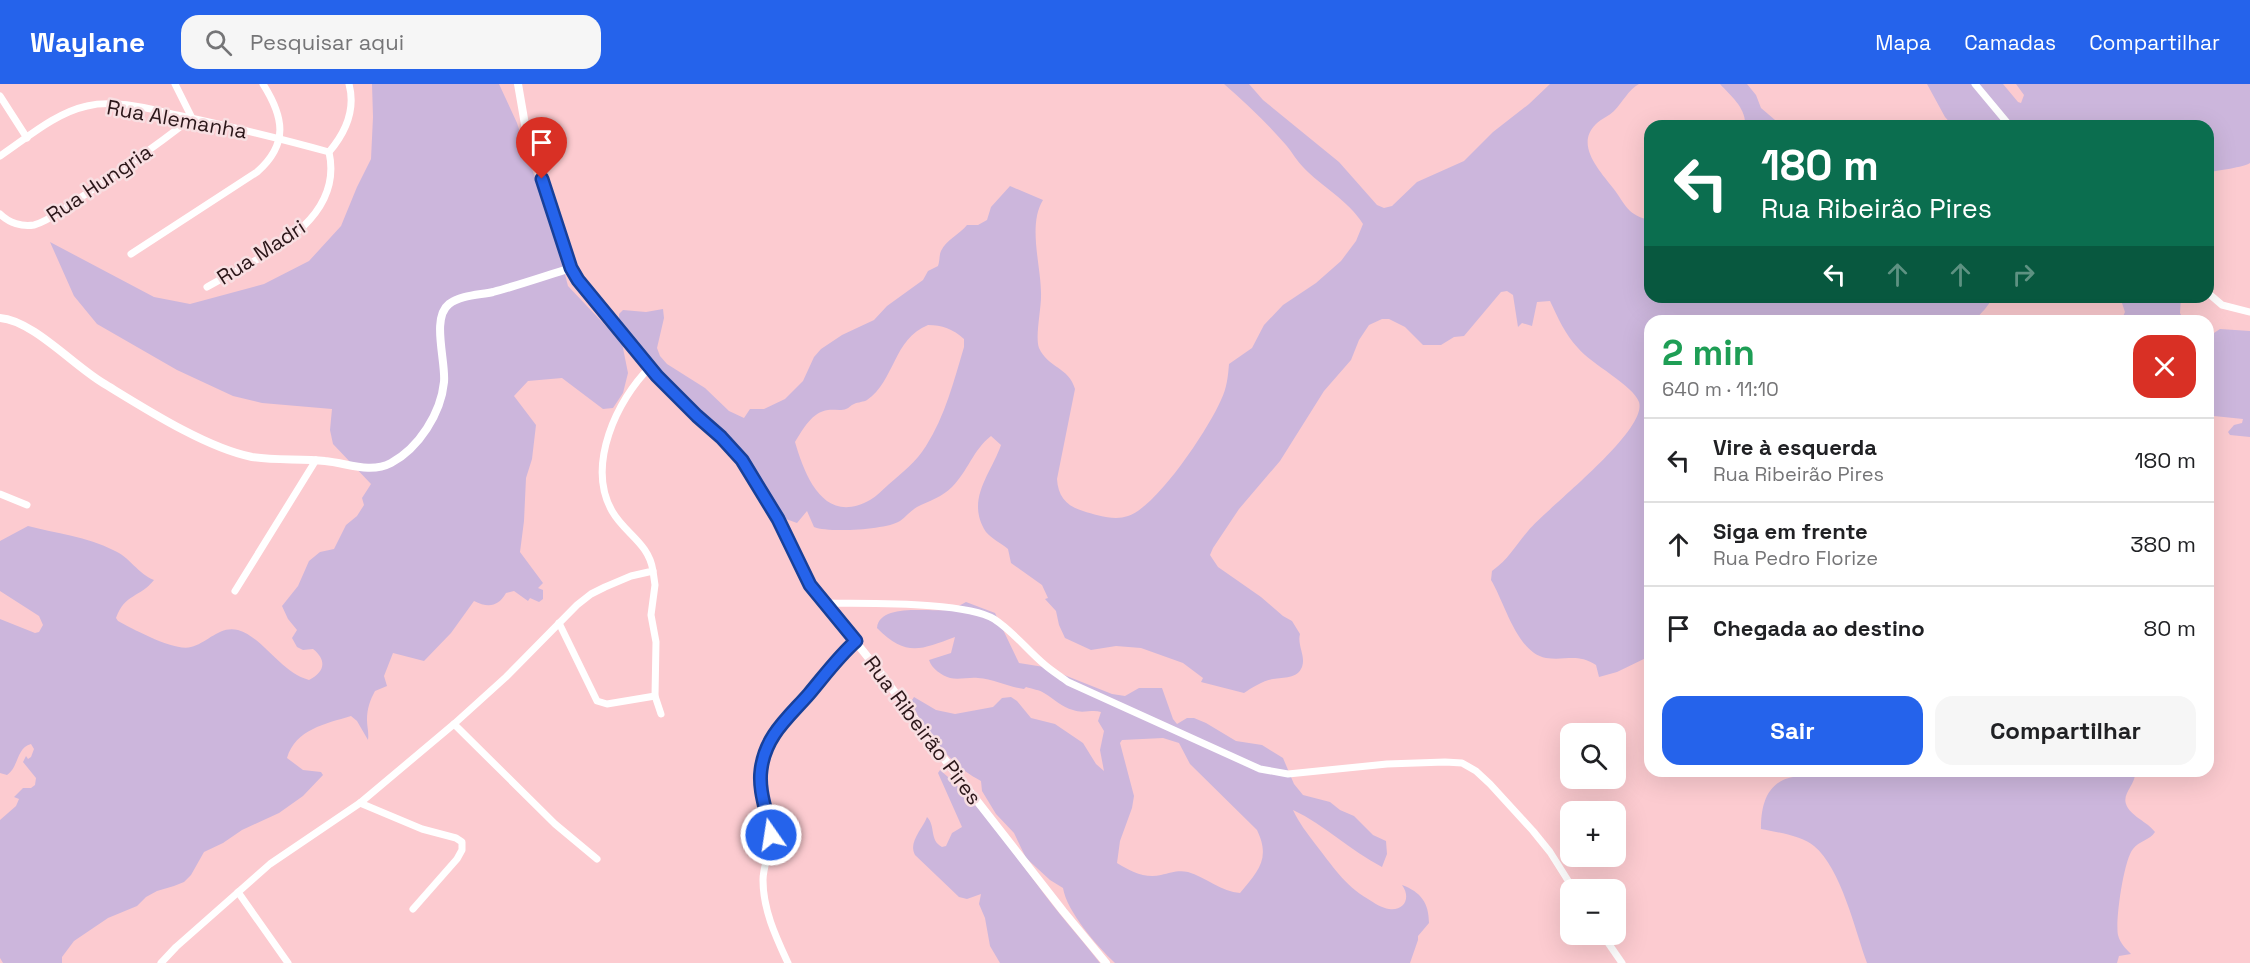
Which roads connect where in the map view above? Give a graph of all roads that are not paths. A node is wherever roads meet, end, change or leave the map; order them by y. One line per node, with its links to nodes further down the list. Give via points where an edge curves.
1 (175, 84): 7 (street)
2 (263, 84): 10 (street, via 276,106)
3 (349, 84): 11 (street, via 353,99 350,115 344,132)
4 (518, 84): 15 (street, Rua Ribeirão Pires, via 528,142)
5 (1976, 84): 8 (street)
6 (0, 96): 9 (street)
7 (192, 118): 9 (street, Rua Alemanha, via 124,105 88,105 70,111); 10 (street, Rua Alemanha); 13 (street, Rua Hungria, via 48,219 36,225 20,225)
8 (2005, 120)
9 (27, 138): 12 (street, Rua Alemanha)
10 (279, 138): 11 (street, Rua Alemanha); 14 (street, via 270,160 257,172)
11 (329, 152): 16 (street, Rua Madri, via 330,176 315,215 302,230)
12 (0, 156)
13 (0, 214)
14 (130, 254)
15 (571, 268): 20 (street, Rua Ribeirão Pires); 21 (street, via 449,304 440,321 445,372 438,407 425,430 392,463 364,468)
16 (207, 286)
17 (2214, 298): 18 (street, via 2222,305)
18 (2250, 312)
19 (0, 318): 21 (street, via 35,333 100,381 209,442 254,457)
20 (650, 366): 24 (street, via 626,396 605,451 603,476 604,492 612,510 649,555); 26 (street, Rua Ribeirão Pires, via 742,460 778,519 810,585)
21 (316, 460): 25 (street)
22 (0, 494): 23 (street)
23 (27, 506)
24 (653, 571): 27 (street, via 591,594); 29 (street)
25 (235, 591)
26 (826, 603): 28 (street, Rua Ribeirão Pires); 34 (street, via 968,610 993,618 1068,682 1260,769 1288,774 1387,764 1462,763 1490,784 1550,852)
27 (559, 623): 29 (street, via 597,701 607,704); 31 (street)
28 (856, 641): 40 (street, via 777,728 766,746 760,772 771,835 763,878 765,900); 41 (street, Rua Ribeirão Pires)
29 (655, 696): 30 (street)
30 (661, 714)
31 (454, 724): 32 (street); 33 (street, via 555,824)
32 (360, 803): 35 (street, via 270,864); 36 (street, via 462,842 457,859)
33 (597, 859)
34 (1567, 879)
35 (238, 892): 38 (street); 39 (street)
36 (413, 909)
37 (1610, 945): 42 (street)
38 (161, 963)
39 (288, 963)
40 (788, 963)
41 (1106, 963)
42 (1622, 963)

